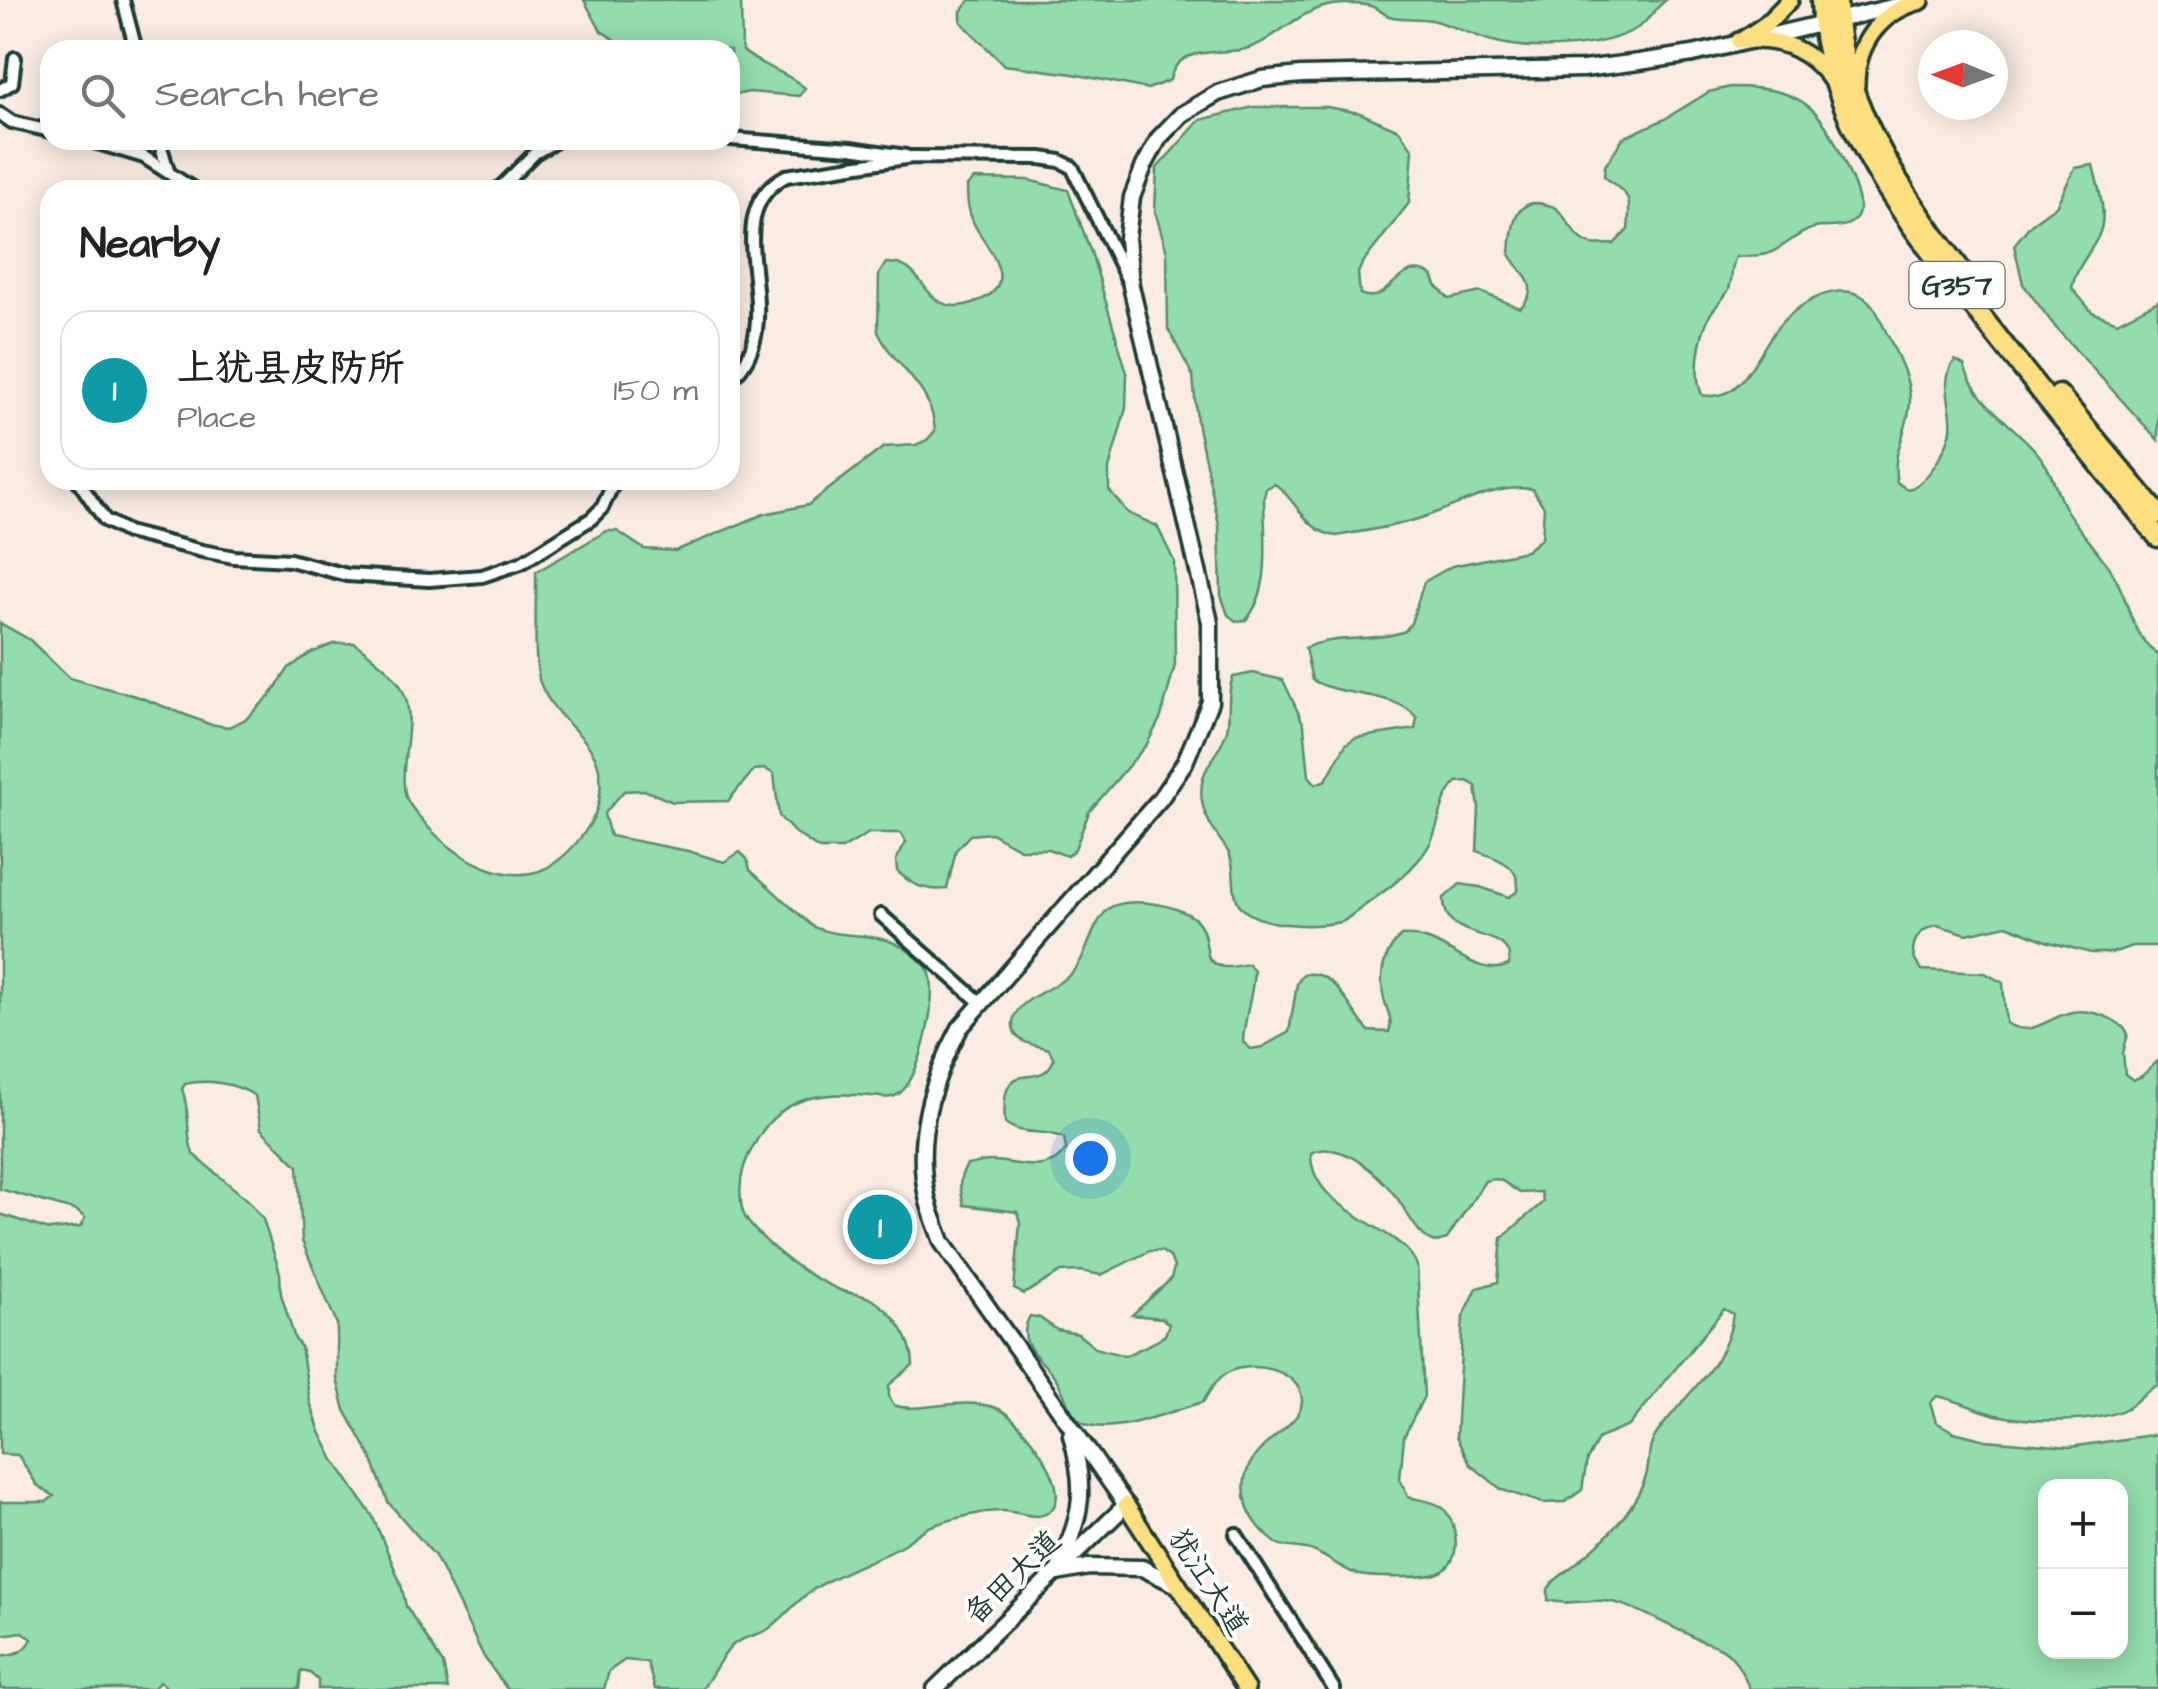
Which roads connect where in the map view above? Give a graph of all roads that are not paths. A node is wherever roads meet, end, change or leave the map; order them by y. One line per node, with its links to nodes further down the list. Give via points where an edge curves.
1 (123, 0): 7 (street)
2 (1790, 0): 8 (main road)
3 (1820, 0): 6 (highway, G357)
4 (1909, 0): 5 (main road)
5 (1923, 0): 6 (main road); 12 (main road, via 1891,14 1868,38 1857,68)
6 (1831, 14): 8 (main road); 11 (highway, G357); 12 (highway, G357)
7 (133, 40)
8 (1739, 42): 11 (main road, via 1770,40 1799,50 1826,71); 23 (main road, via 1583,69 1301,76 1218,93 1182,114 1144,166 1132,196)
9 (15, 58): 10 (street, via 12,83)
10 (0, 90)
11 (1838, 91): 28 (highway, G357, via 1882,181)
12 (1861, 110): 27 (highway, G357, via 1893,171 1972,284)
13 (0, 114): 14 (street)
14 (40, 129)
15 (740, 140): 19 (street)
16 (127, 150): 20 (street)
17 (162, 150): 20 (street)
18 (541, 150): 22 (street)
19 (912, 157): 23 (street, via 1040,158 1072,167); 24 (street, via 812,170 773,183 754,212 756,326)
20 (168, 172): 21 (street)
21 (180, 180)
22 (508, 180)
23 (1131, 286): 30 (main road, via 1210,622 1210,702 1186,762 1160,799)
24 (740, 371)
25 (84, 490): 26 (street, via 105,520 127,532 347,575 429,580 482,576 521,564 591,519)
26 (610, 490)
27 (2158, 514)
28 (2158, 537)
29 (881, 915): 30 (street)
30 (981, 1004): 31 (main road, via 937,1072 924,1148 926,1196 942,1242)
31 (1068, 1422): 32 (main road); 34 (main road, via 1083,1489)
32 (1126, 1506): 34 (main road, 备田大道); 35 (main road, 犹江大道)
33 (1236, 1534): 38 (street)
34 (1056, 1573): 35 (main road, via 1142,1568); 36 (main road, 备田大道)
35 (1179, 1586): 37 (main road, 犹江大道)
36 (935, 1689)
37 (1246, 1689)
38 (1334, 1689)

